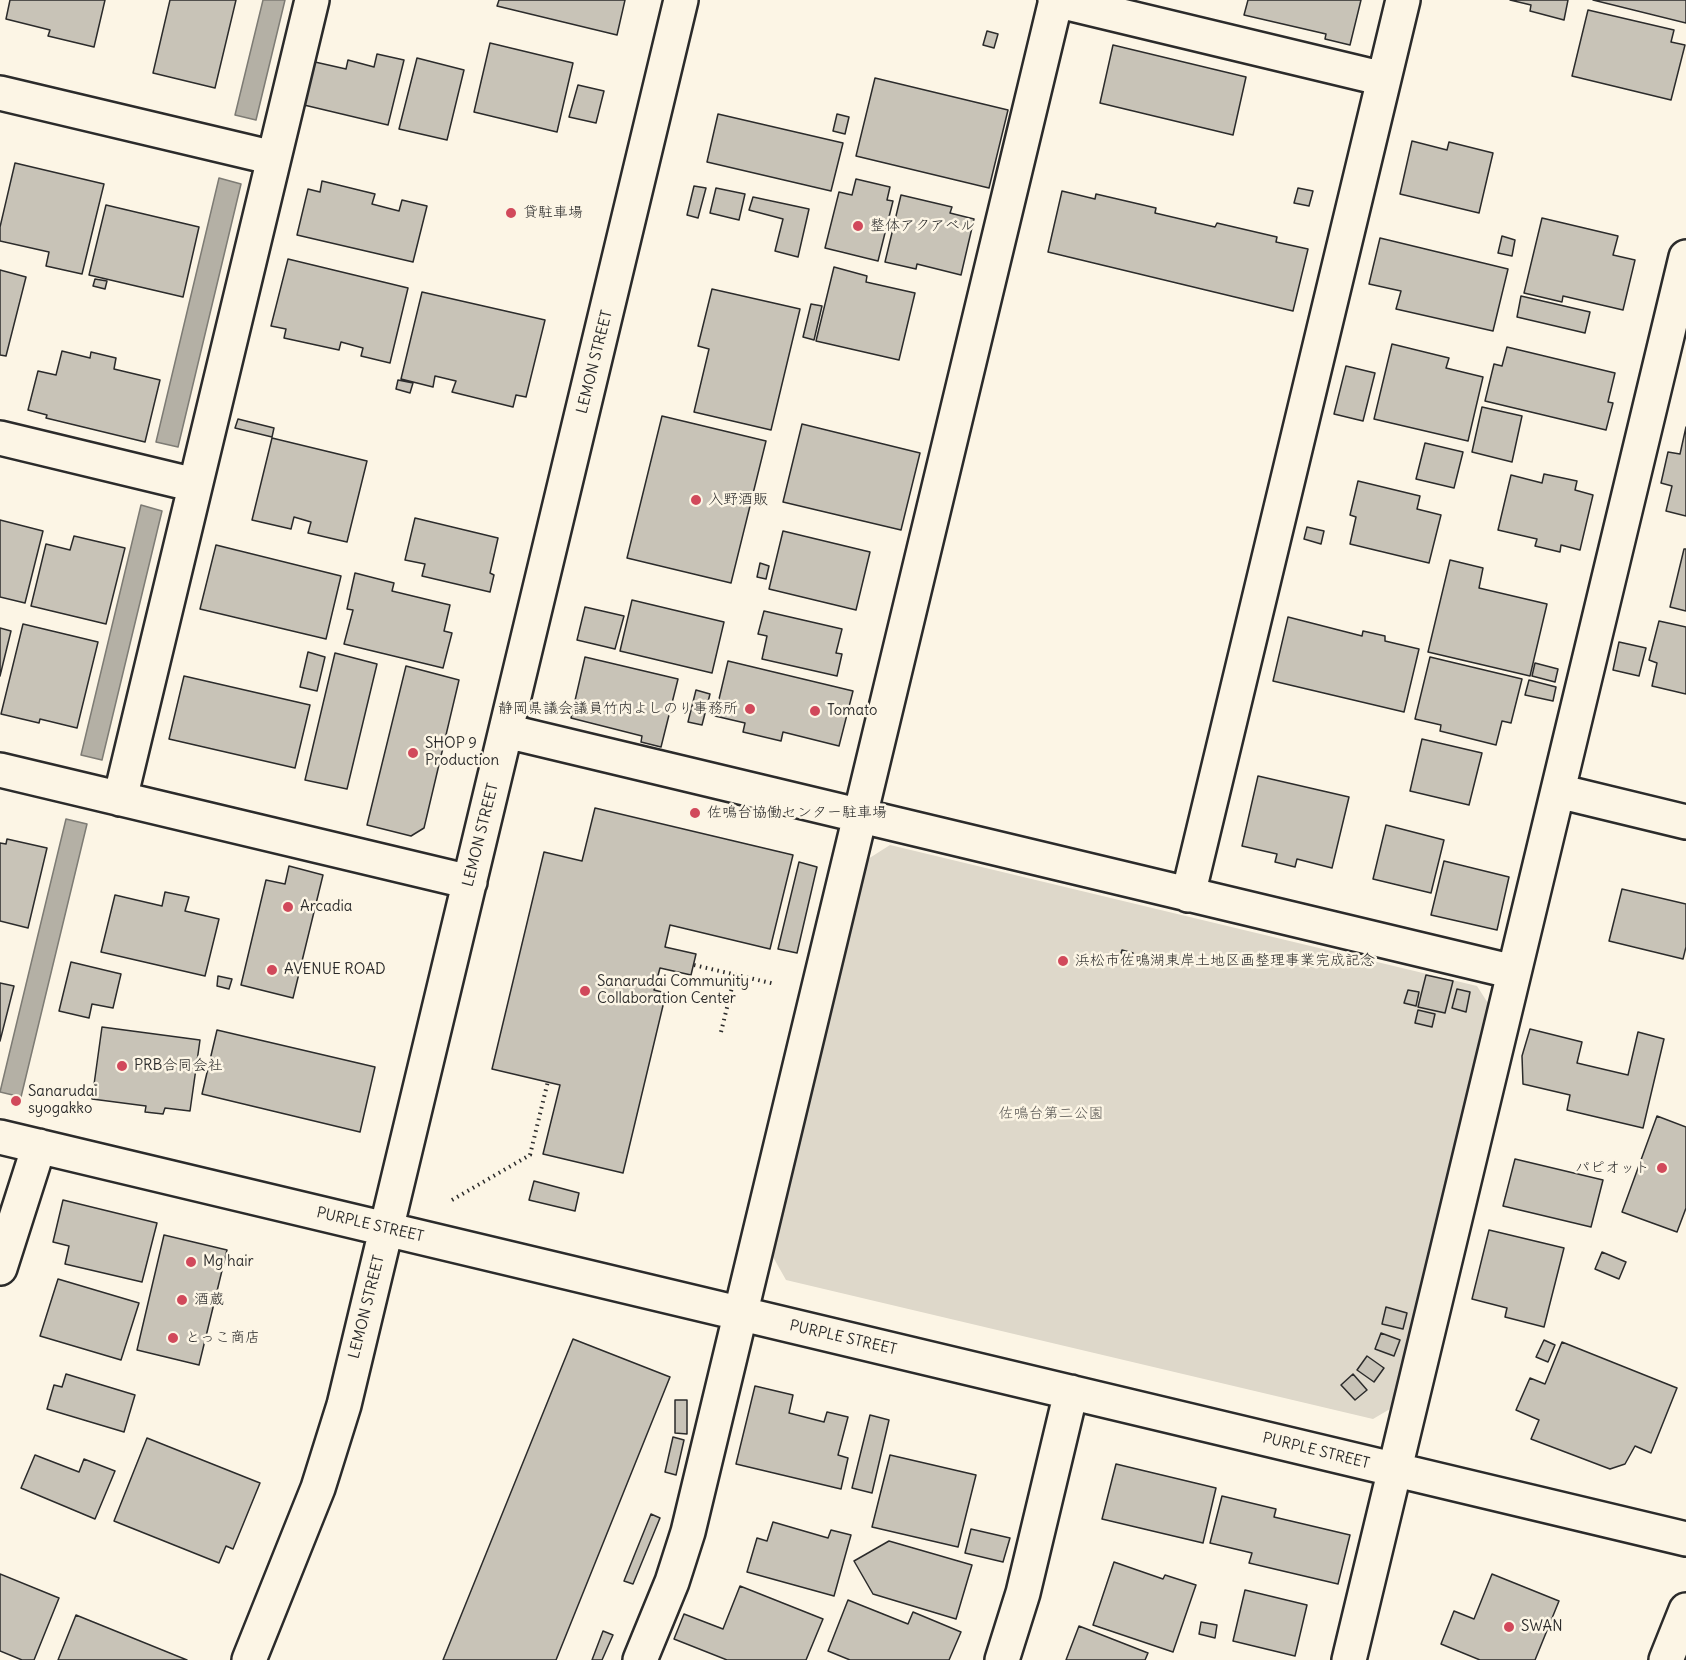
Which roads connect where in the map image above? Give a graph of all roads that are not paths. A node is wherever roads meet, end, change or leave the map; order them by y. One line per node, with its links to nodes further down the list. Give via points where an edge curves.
1 (312, 0): 7 (street)
2 (681, 0): 11 (street, LEMON STREET)
3 (1055, 0): 5 (street); 15 (street)
4 (1403, 0): 5 (street)
5 (1384, 79): 18 (street)
6 (0, 93): 7 (street)
7 (274, 158): 10 (street)
8 (1686, 257): 13 (street)
9 (0, 438): 10 (street)
10 (195, 485): 14 (street)
11 (506, 732): 15 (street); 17 (street, LEMON STREET)
12 (0, 770): 14 (street)
13 (1558, 791): 16 (street); 19 (street)
14 (120, 799): 17 (street)
15 (860, 816): 18 (street); 24 (street)
16 (1686, 822)
17 (470, 882): 22 (street, LEMON STREET)
18 (1188, 895): 19 (street)
19 (1514, 972): 26 (street)
20 (0, 1137): 21 (street, PURPLE STREET)
21 (39, 1146): 22 (street, PURPLE STREET); 23 (street)
22 (386, 1229): 24 (street, PURPLE STREET); 29 (street, LEMON STREET, via 332,1446)
23 (0, 1268)
24 (740, 1314): 25 (street, PURPLE STREET); 30 (street, via 681,1557)
25 (1071, 1392): 26 (street, PURPLE STREET); 31 (street, via 1023,1593)
26 (1394, 1470): 27 (street, PURPLE STREET); 32 (street)
27 (1686, 1539)
28 (1686, 1610): 33 (street)
29 (249, 1660)
30 (640, 1660)
31 (1002, 1660)
32 (1348, 1660)
33 (1666, 1660)

